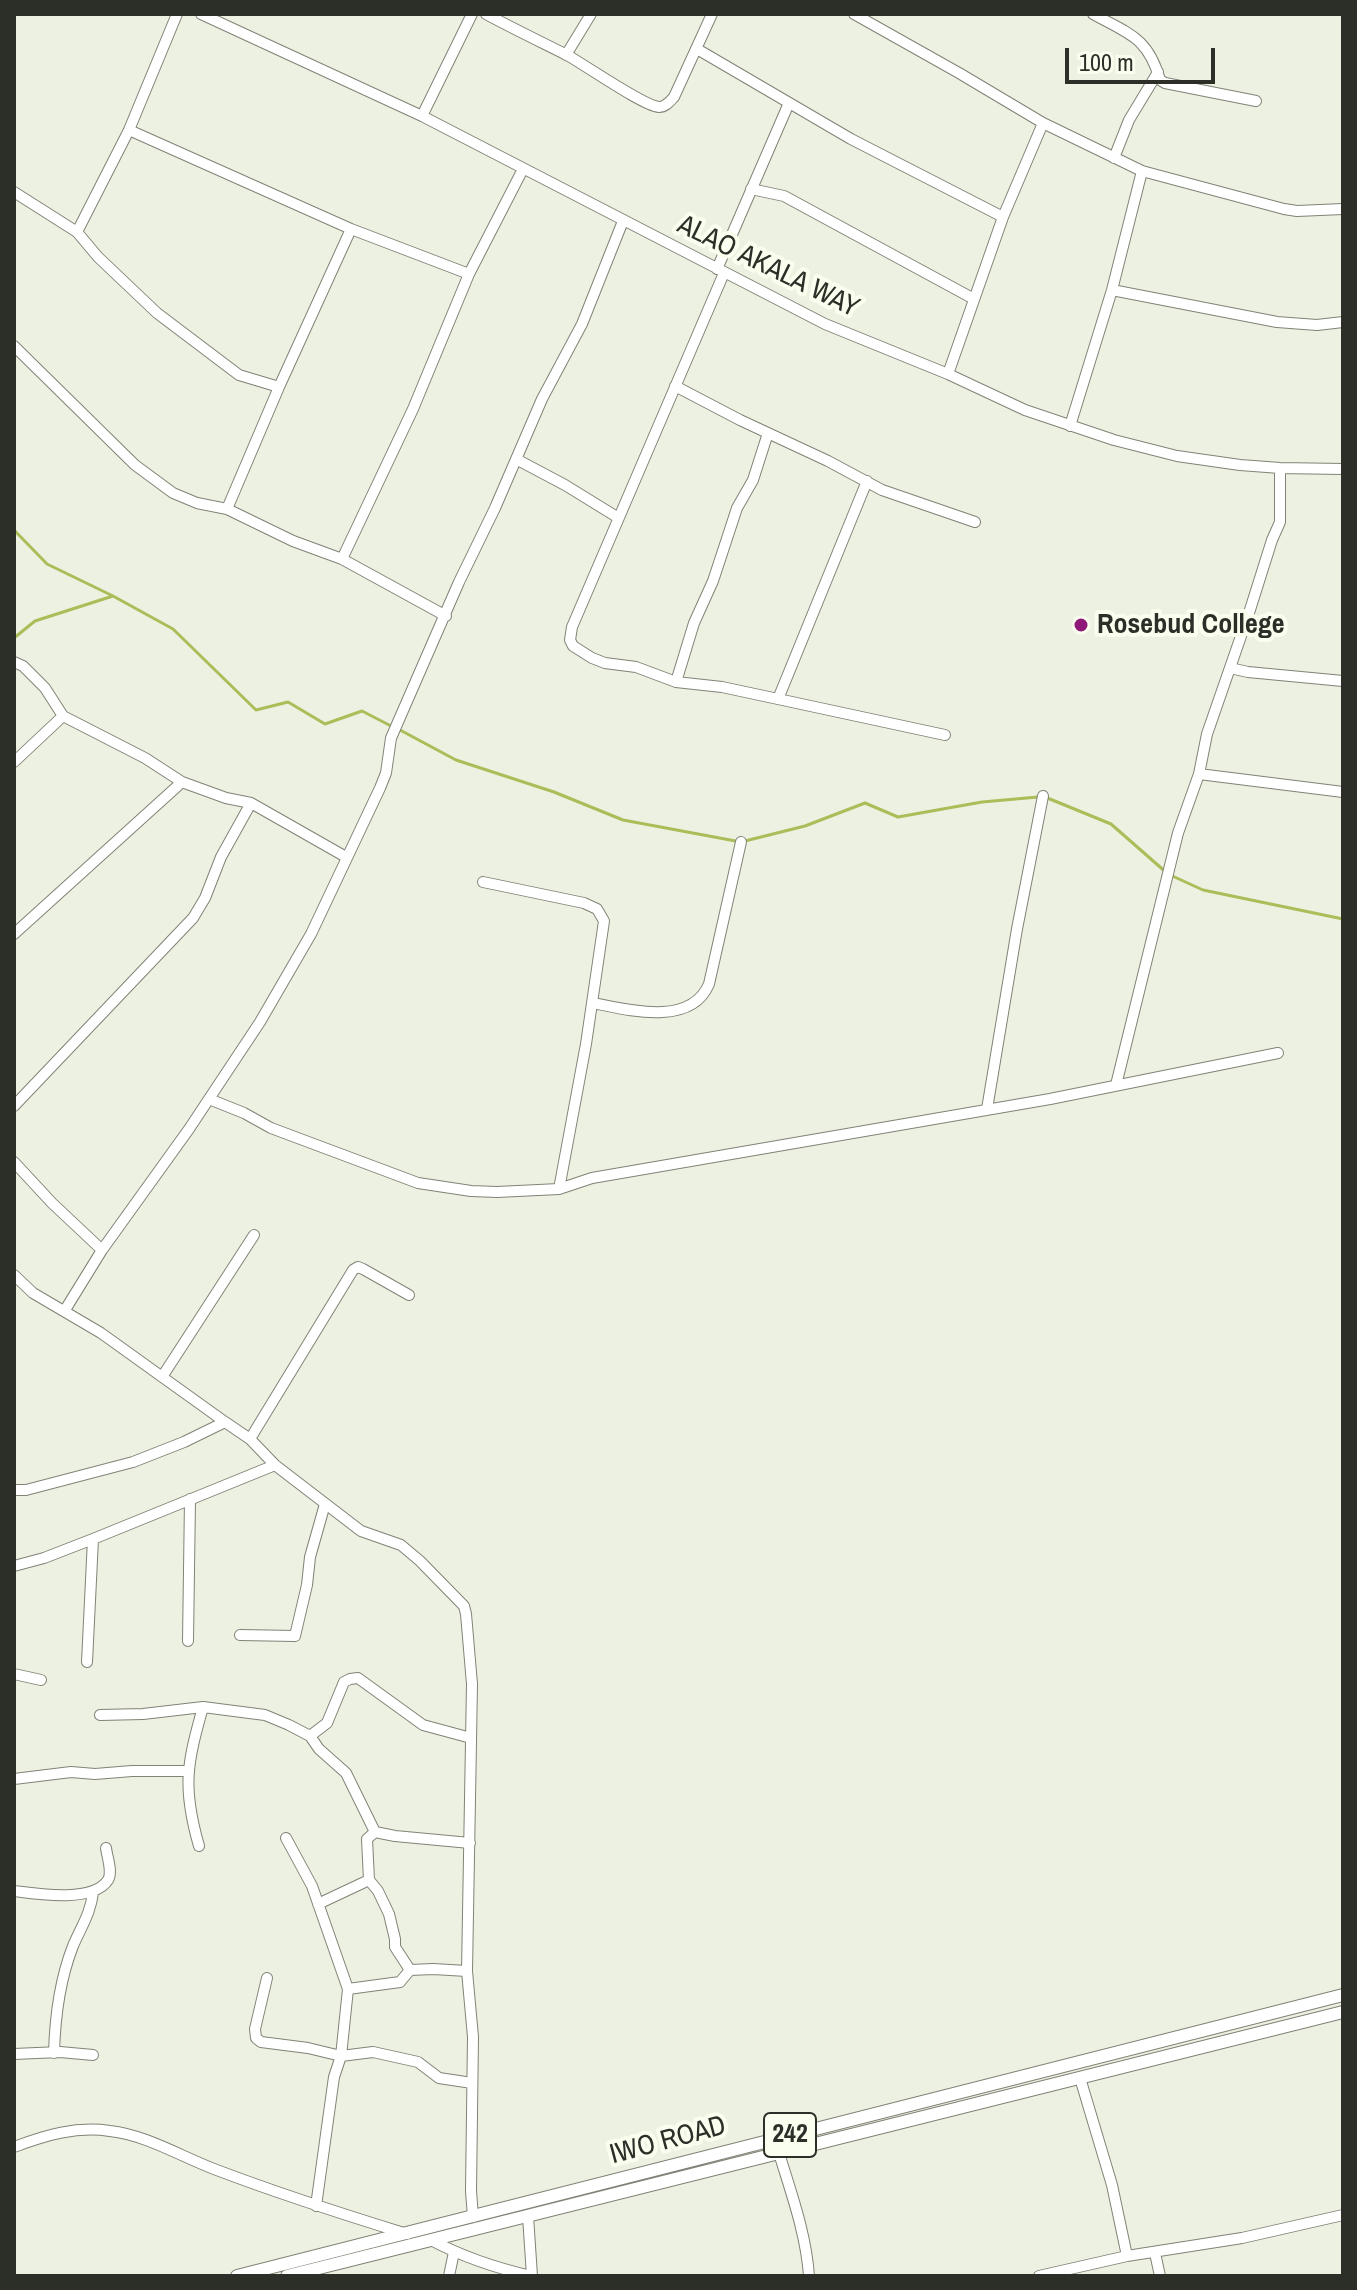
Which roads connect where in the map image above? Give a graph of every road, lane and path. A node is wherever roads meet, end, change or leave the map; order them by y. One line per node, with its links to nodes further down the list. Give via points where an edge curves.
1 (177, 14): 16 (street)
2 (201, 14): 14 (street, ALAO AKALA WAY)
3 (472, 14): 14 (street)
4 (486, 14): 10 (street)
5 (591, 14): 10 (street)
6 (712, 14): 9 (street)
7 (854, 14): 15 (street)
8 (1093, 14): 11 (street, via 1140,40)
9 (697, 49): 10 (street, via 674,97 658,107); 13 (street)
10 (566, 55)
11 (1158, 72): 12 (street, via 1165,83); 17 (street)
12 (1256, 101)
13 (789, 103): 20 (street); 23 (street)
14 (422, 116): 18 (street, ALAO AKALA WAY)
15 (1043, 123): 17 (street); 23 (street)
16 (129, 130): 25 (street); 26 (street)
17 (1114, 158): 19 (street)
18 (523, 169): 24 (street, ALAO AKALA WAY); 28 (street)
19 (1142, 171): 22 (street, via 1284,209); 29 (street)
20 (751, 189): 27 (street); 30 (street, via 784,196)
21 (14, 192): 26 (street)
22 (1343, 209)
23 (1003, 217): 30 (street)
24 (623, 221): 27 (street, ALAO AKALA WAY); 38 (street, via 582,324)
25 (351, 229): 28 (street); 35 (street)
26 (77, 232): 35 (street, via 157,313 239,375)
27 (720, 271): 33 (street, ALAO AKALA WAY, via 825,324); 34 (street)
28 (469, 274): 45 (street)
29 (1112, 290): 31 (street, via 1277,322); 36 (street)
30 (974, 299): 33 (street)
31 (1343, 322)
32 (14, 346): 42 (street, via 135,465 173,493)
33 (948, 374): 36 (street, ALAO AKALA WAY)
34 (675, 386): 37 (street); 43 (street)
35 (279, 387): 42 (street)
36 (1070, 426): 39 (street, ALAO AKALA WAY, via 1177,456)
37 (768, 433): 41 (street); 50 (street)
38 (516, 459): 43 (street); 46 (street)
39 (1280, 468): 40 (street, ALAO AKALA WAY); 48 (street, via 1280,522)
40 (1343, 469)
41 (867, 481): 44 (street); 51 (street)
42 (227, 509): 45 (street)
43 (617, 517): 50 (street, via 570,640 592,658)
44 (975, 522)
45 (342, 559): 46 (street)
46 (446, 616): 61 (street, via 391,738 380,788)
47 (14, 662): 52 (street, via 45,688)
48 (1230, 668): 49 (street); 55 (street)
49 (1343, 681)
50 (676, 682): 51 (street)
51 (778, 699): 53 (street)
52 (63, 716): 54 (street); 56 (street)
53 (945, 735)
54 (14, 762)
55 (1199, 774): 57 (street); 66 (street, via 1178,833)
56 (182, 782): 59 (street); 63 (street)
57 (1343, 792)
58 (1043, 796): 69 (street)
59 (251, 803): 61 (street); 68 (street, via 193,918)
60 (741, 842): 64 (street, via 702,998 664,1012)
61 (346, 857): 67 (street, via 311,934)
62 (483, 882): 64 (street, via 597,909 604,929)
63 (14, 934)
64 (593, 1003): 71 (street)
65 (1278, 1053): 66 (street)
66 (1116, 1085): 69 (street)
67 (209, 1099): 71 (street, via 418,1183 471,1191); 73 (street)
68 (14, 1106)
69 (987, 1109): 71 (street, via 719,1154)
70 (14, 1162): 73 (street)
71 (559, 1189)
72 (254, 1235): 77 (street)
73 (102, 1250): 76 (street)
74 (14, 1275): 76 (street, via 33,1293)
75 (409, 1295): 79 (street, via 363,1269 353,1270)
76 (65, 1310): 77 (street)
77 (162, 1377): 78 (street)
78 (225, 1422): 79 (street); 81 (street, via 133,1462)
79 (250, 1439): 80 (street)
80 (275, 1465): 82 (street); 83 (street)
81 (14, 1490)
82 (190, 1499): 84 (street); 87 (street)
83 (325, 1504): 86 (street, via 295,1636); 94 (street, via 361,1531 401,1545 464,1606)
84 (93, 1539): 85 (street); 88 (street)
85 (14, 1566)
86 (240, 1635)
87 (188, 1641)
88 (87, 1662)
89 (14, 1674): 90 (street)
90 (41, 1680)
91 (203, 1707): 92 (street); 93 (street, via 265,1715); 95 (street)
92 (100, 1715)
93 (310, 1736): 94 (street, via 327,1723 344,1682 358,1678 423,1725); 97 (street, via 346,1773)
94 (471, 1738): 99 (street)
95 (188, 1771): 96 (street, via 71,1772); 100 (street, via 190,1813)
96 (14, 1779)
97 (375, 1832): 99 (street); 102 (street, via 367,1839)
98 (286, 1838): 105 (street)
99 (470, 1843): 107 (street)
100 (199, 1846)
101 (106, 1848): 104 (street, via 108,1881)
102 (369, 1880): 105 (street); 106 (street, via 389,1914 395,1947)
103 (14, 1891): 104 (street, via 57,1896)
104 (93, 1892): 112 (street, via 61,1985)
105 (318, 1904): 109 (street)
106 (410, 1970): 107 (street); 109 (street, via 400,1982)
107 (467, 1971): 117 (street)
108 (267, 1978): 115 (street, via 256,2038)
109 (348, 1989): 115 (street)
110 (1343, 1995): 123 (main road, IWO ROAD / 242)
111 (1343, 2012): 116 (main road, IWO ROAD)
112 (54, 2053): 113 (street); 114 (street)
113 (14, 2054)
114 (93, 2055)
115 (341, 2056): 117 (street, via 373,2052 418,2062 439,2078); 120 (street)
116 (1080, 2078): 119 (main road, IWO ROAD); 128 (street)
117 (472, 2083): 123 (street)
118 (14, 2147): 120 (street, via 85,2129 137,2136)
119 (779, 2153): 122 (main road, IWO ROAD); 134 (street, via 800,2222)
120 (316, 2206): 124 (street)
121 (1343, 2215): 127 (street)
122 (528, 2216): 125 (main road, IWO ROAD); 133 (street)
123 (473, 2217): 124 (main road, IWO ROAD / 242)
124 (407, 2234): 130 (main road, IWO ROAD / 242)
125 (431, 2240): 126 (street); 129 (main road, IWO ROAD)
126 (454, 2252): 132 (street); 133 (street)
127 (1155, 2253): 128 (street); 136 (street)
128 (1127, 2256): 135 (street)
129 (308, 2273): 131 (main road, IWO ROAD)
130 (237, 2276)
131 (287, 2276)
132 (449, 2276)
133 (531, 2276)
134 (809, 2276)
135 (1039, 2276)
136 (1160, 2276)

